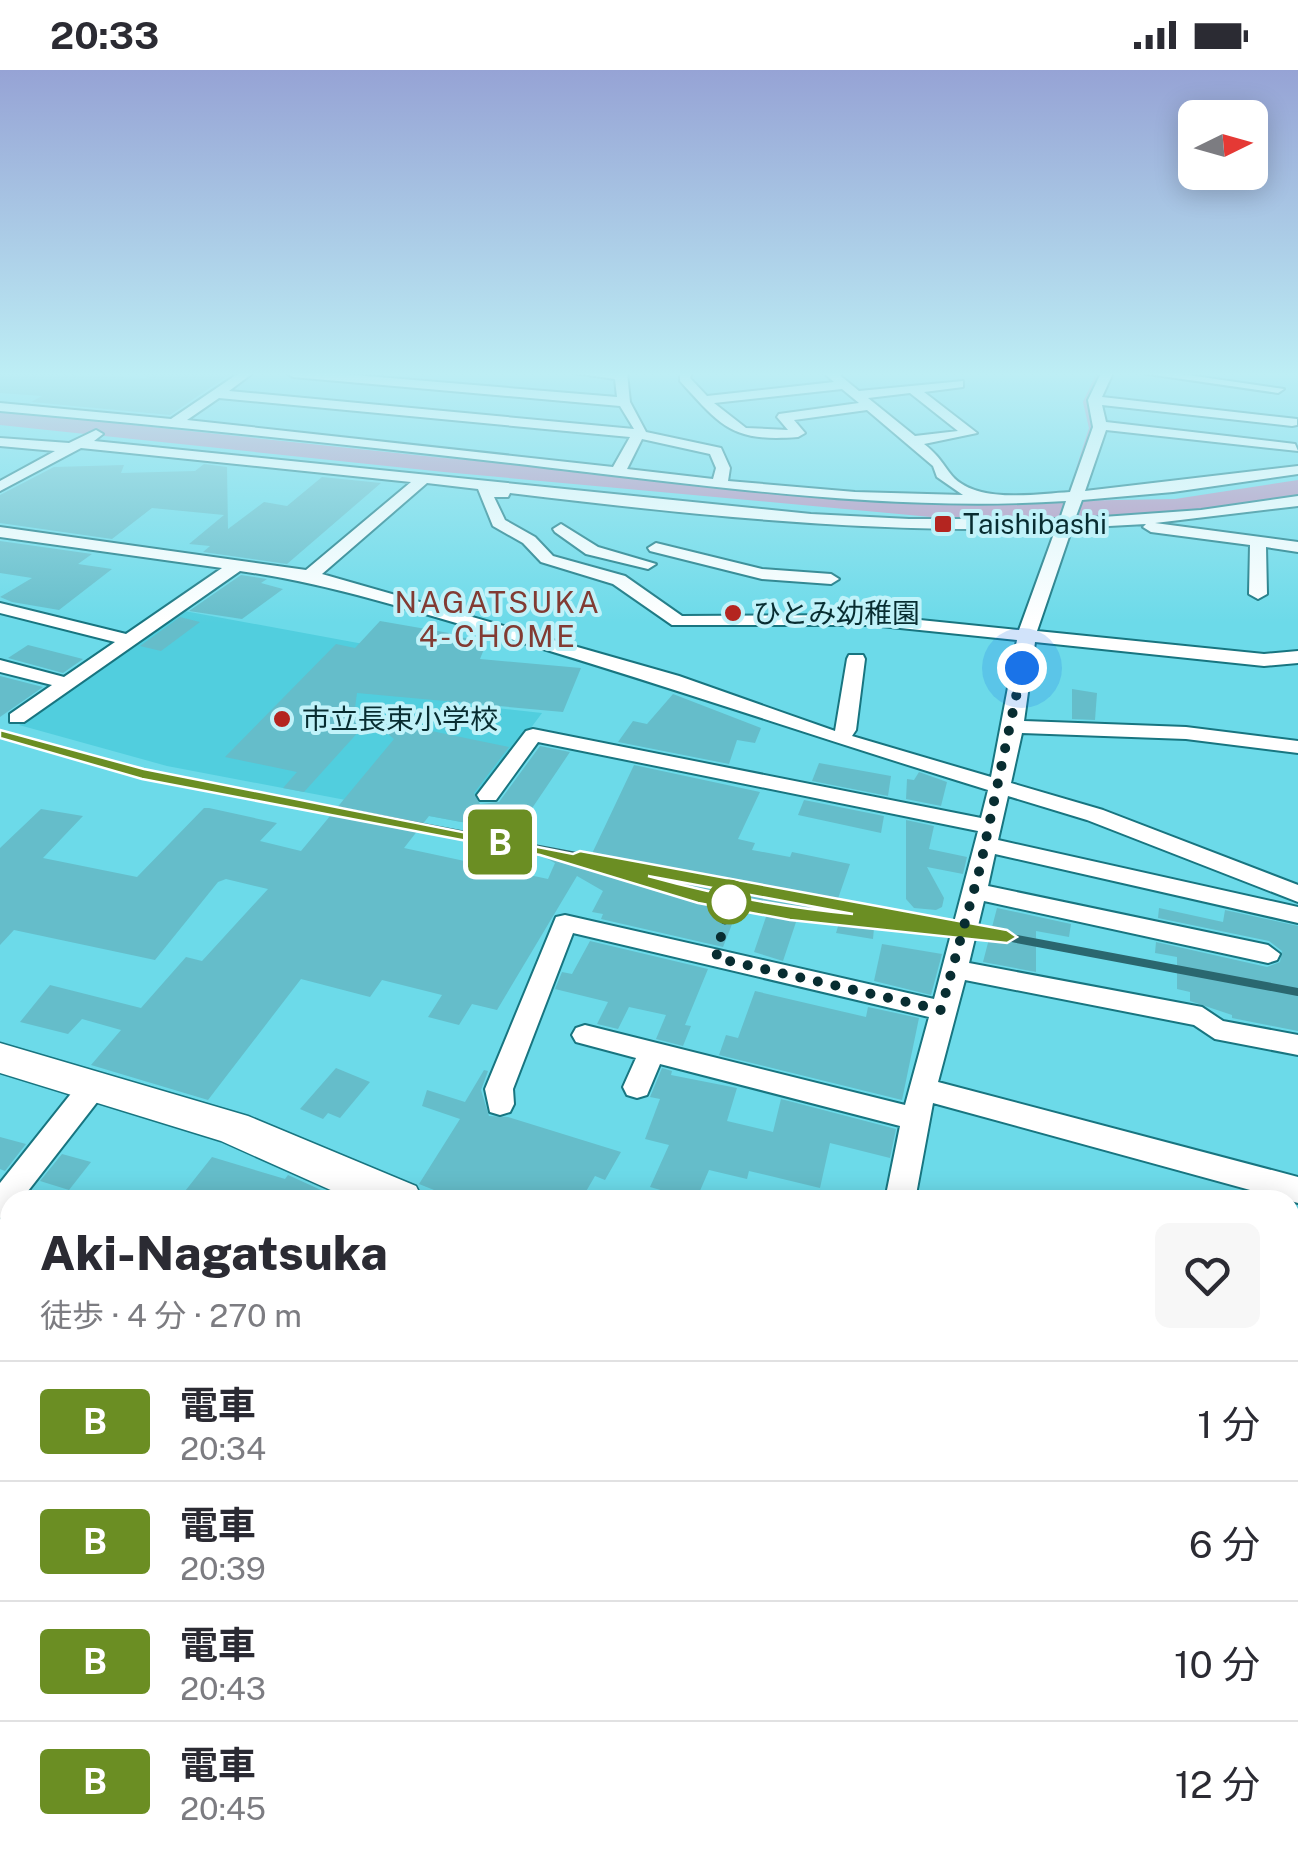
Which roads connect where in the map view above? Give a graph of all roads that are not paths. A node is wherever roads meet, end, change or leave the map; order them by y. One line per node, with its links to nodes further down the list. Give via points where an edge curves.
1 (58, 457): 12 (street)
2 (204, 457): 10 (street)
3 (569, 457): 9 (street)
4 (627, 457): 9 (street)
5 (718, 457): 11 (street)
6 (931, 457): 15 (street, via 942,474)
7 (1087, 457): 14 (street)
8 (1296, 469): 14 (street)
9 (618, 471): 11 (street)
10 (423, 479): 13 (street); 25 (street)
11 (720, 483): 15 (street)
12 (0, 487)
13 (520, 490): 21 (street); 27 (street, via 484,491 499,523 548,559)
14 (1077, 498): 15 (street); 18 (street)
15 (978, 499)
16 (1298, 500): 17 (street)
17 (1144, 520): 18 (street); 22 (street, via 1153,530)
18 (1069, 523): 21 (street); 30 (street)
19 (560, 529): 21 (street, via 592,551)
20 (0, 532): 24 (street)
21 (663, 535): 26 (street, via 762,574); 27 (street)
22 (1258, 542): 23 (street); 28 (street)
23 (1298, 548)
24 (235, 567): 25 (street); 31 (street)
25 (310, 576): 38 (street, via 672,680)
26 (831, 579)
27 (635, 589): 30 (street, via 678,622 871,620)
28 (1258, 594)
29 (0, 608): 31 (street)
30 (1027, 638): 32 (street, via 1264,660); 37 (street)
31 (128, 640): 35 (street)
32 (1298, 657)
33 (856, 659): 38 (street)
34 (0, 666): 35 (street)
35 (67, 683): 36 (street)
36 (17, 718)
37 (1013, 727): 39 (street, via 1186,734); 40 (street)
38 (840, 739): 40 (street)
39 (1298, 747)
40 (999, 788): 42 (street); 44 (street, via 1096,816)
41 (488, 794): 42 (street, via 533,734)
42 (988, 836): 43 (street); 45 (street)
43 (975, 891): 46 (street); 47 (street)
44 (1298, 894)
45 (1298, 915)
46 (1268, 954)
47 (952, 969): 48 (street); 50 (street, via 1202,1017 1215,1029)
48 (941, 1010): 55 (street); 56 (street, via 566,923 516,1043)
49 (586, 1036): 51 (street)
50 (1298, 1044)
51 (652, 1052): 54 (street); 57 (street)
52 (0, 1058): 53 (main road)
53 (94, 1084): 58 (street); 59 (main road, via 248,1134)
54 (637, 1088)
55 (922, 1089): 57 (street); 61 (street)
56 (500, 1104)
57 (916, 1119): 60 (street)
58 (11, 1190)
59 (377, 1190)
60 (902, 1190)
61 (1298, 1190)

